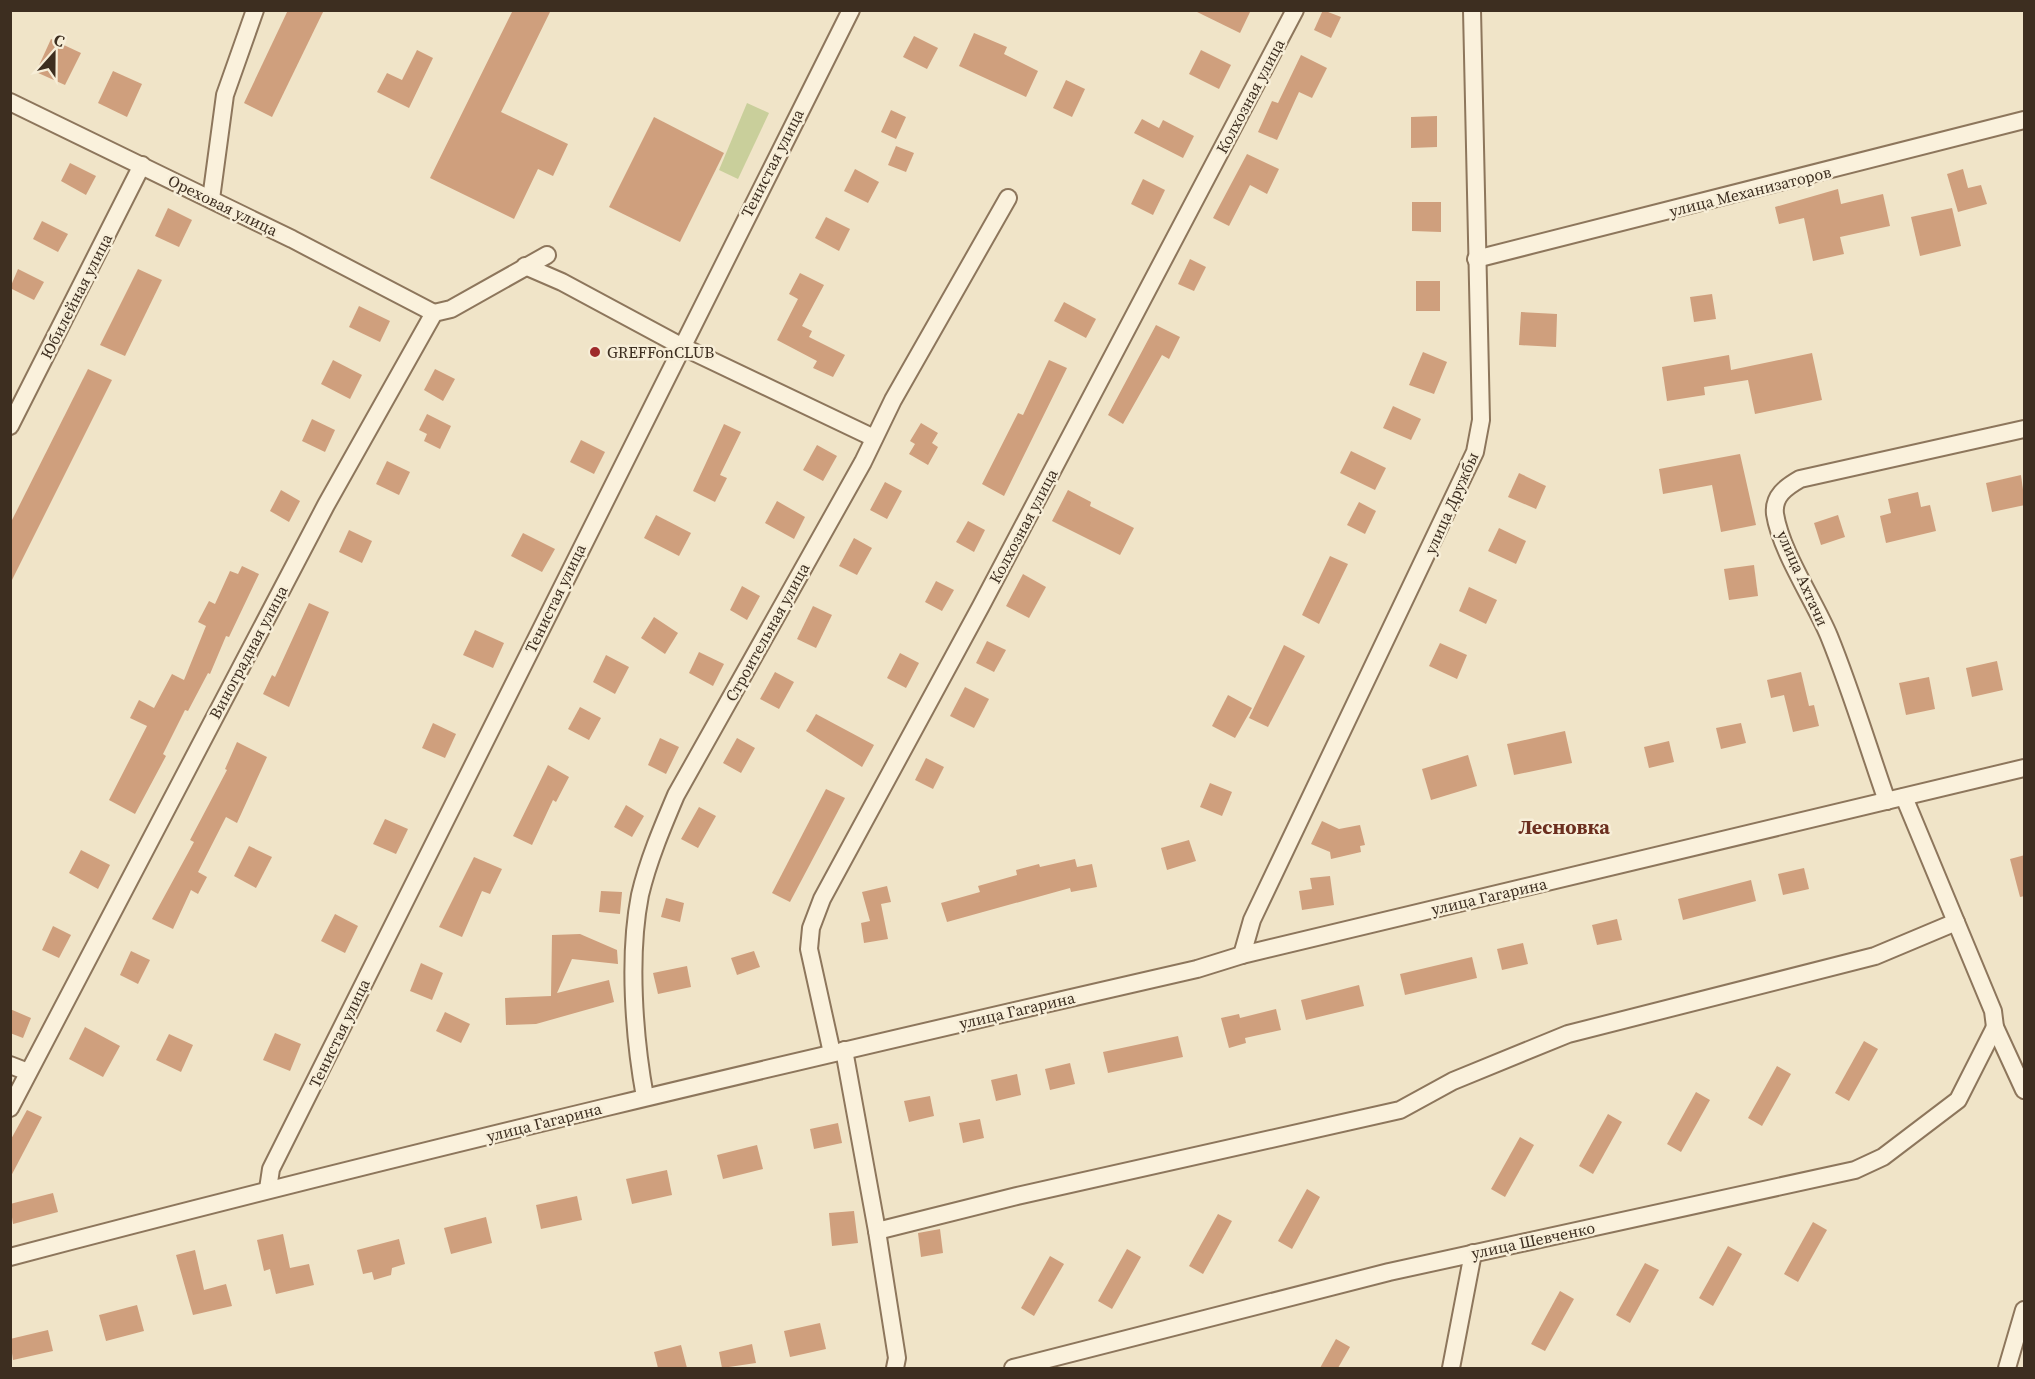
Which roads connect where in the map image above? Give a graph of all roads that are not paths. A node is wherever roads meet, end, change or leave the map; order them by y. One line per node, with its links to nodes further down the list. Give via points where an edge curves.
1 (255, 10): 9 (street, via 225,95)
2 (851, 10): 14 (street, Тенистая улица)
3 (1296, 10): 23 (street, Колхозная улица, via 822,899 811,928 809,950)
4 (1472, 10): 11 (street, улица Дружбы)
5 (10, 102): 7 (street, Ореховая улица)
6 (2025, 120): 11 (street, улица Механизаторов)
7 (142, 165): 9 (street, Ореховая улица); 15 (street, Юбилейная улица)
8 (1008, 198): 17 (street, Строительная улица)
9 (211, 199): 13 (street, Ореховая улица)
10 (548, 255): 12 (street)
11 (1476, 259): 21 (street, улица Дружбы, via 1480,420 1475,452 1252,920)
12 (525, 266): 13 (street, via 451,309); 14 (street)
13 (434, 313): 25 (street, Виноградная улица, via 326,505)
14 (681, 346): 17 (street); 29 (street, Тенистая улица, via 271,1169)
15 (10, 426)
16 (2025, 429): 19 (street, улица Ахтачи, via 1800,479 1777,499 1775,513 1792,560)
17 (874, 438): 27 (street, Строительная улица, via 675,795 656,842 640,897 635,953 635,1030)
18 (2025, 768): 19 (street, улица Гагарина)
19 (1896, 799): 20 (street, улица Ахтачи); 21 (street, улица Гагарина)
20 (1956, 922): 22 (street, улица Ахтачи, via 1993,1011); 30 (street, via 1875,956 1568,1034 1453,1081 1400,1110)
21 (1242, 955): 23 (street, улица Гагарина, via 1197,969)
22 (1995, 1027): 26 (street, улица Ахтачи); 31 (street, улица Шевченко, via 1958,1100 1883,1157 1855,1170)
23 (838, 1052): 27 (street, улица Гагарина); 30 (street, Колхозная улица)
24 (10, 1065): 25 (street)
25 (28, 1072): 28 (street, Виноградная улица)
26 (2025, 1090)
27 (645, 1097): 29 (street, улица Гагарина)
28 (10, 1108)
29 (268, 1189): 32 (street, улица Гагарина)
30 (877, 1231): 34 (street, Колхозная улица)
31 (1473, 1253): 35 (street, улица Шевченко); 36 (street)
32 (10, 1257)
33 (2025, 1310): 37 (street)
34 (896, 1368)
35 (1013, 1368)
36 (1451, 1368)
37 (2007, 1368)

